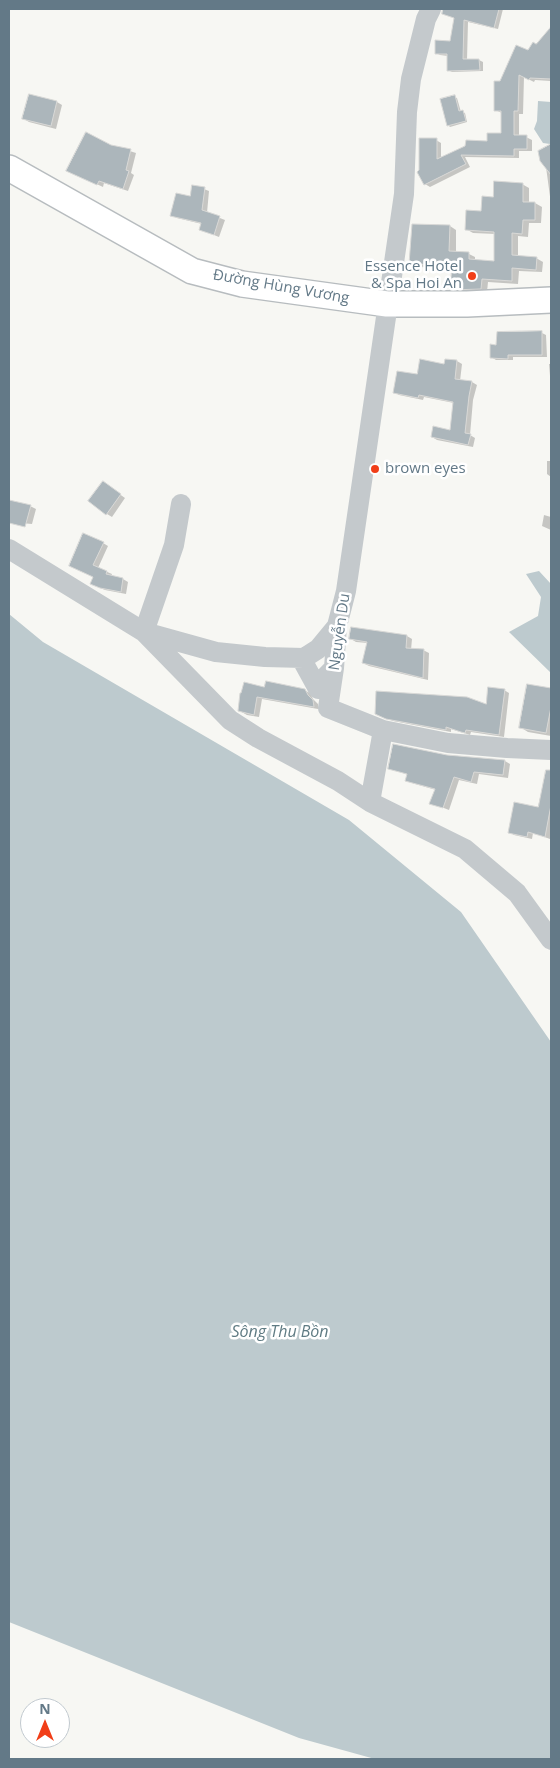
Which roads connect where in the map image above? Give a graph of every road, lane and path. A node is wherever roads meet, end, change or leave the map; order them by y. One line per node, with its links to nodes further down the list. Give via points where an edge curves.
1 (431, 9): 4 (street, Nguyễn Du, via 411,79 404,194)
2 (9, 168): 4 (main road, Đường Hùng Vương, via 192,271 242,284)
3 (551, 300): 4 (main road, Đường Hùng Vương)
4 (387, 304): 7 (street, Nguyễn Du, via 346,591)
5 (182, 504): 8 (street, via 174,545)
6 (9, 549): 8 (street)
7 (337, 626): 9 (street, via 318,649); 10 (street, Nguyễn Du)
8 (144, 632): 9 (street, via 216,652); 13 (street, via 230,720)
9 (300, 658): 10 (street, via 318,689)
10 (334, 668): 11 (street, Nguyễn Du, via 328,708)
11 (383, 730): 12 (street, via 448,743); 13 (street)
12 (551, 750)
13 (370, 802): 14 (street, via 465,849 517,893)
14 (551, 940)

